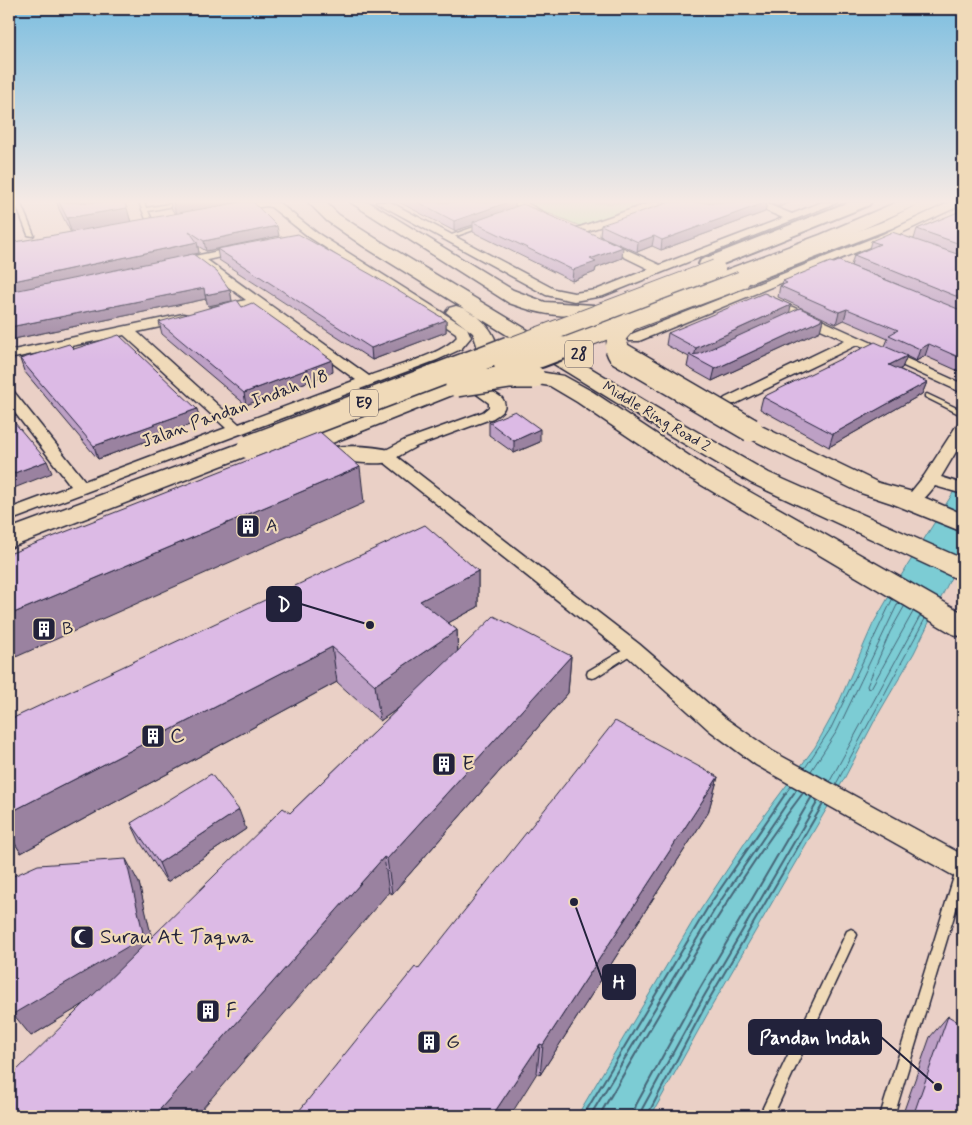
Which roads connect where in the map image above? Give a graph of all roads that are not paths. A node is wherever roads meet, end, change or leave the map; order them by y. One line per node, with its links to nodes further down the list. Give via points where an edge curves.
1 (216, 254): 14 (street)
2 (347, 254): 24 (street)
3 (365, 254): 24 (highway)
4 (390, 254): 56 (highway, Middle Ring Road 2 / 28, via 760,478)
5 (412, 254): 55 (highway, Middle Ring Road 2 / 28, via 688,420 776,468)
6 (442, 254): 22 (highway, via 506,294 529,304 570,312)
7 (478, 254): 20 (street, via 550,292 574,297)
8 (627, 254): 18 (street)
9 (700, 254): 18 (street)
10 (768, 254): 19 (main road)
11 (779, 254): 19 (highway, E9)
12 (795, 254): 19 (main road)
13 (840, 254): 15 (street)
14 (198, 258): 16 (street); 21 (street)
15 (824, 261): 17 (street); 19 (street)
16 (160, 266)
17 (841, 268)
18 (660, 270): 20 (street)
19 (728, 276): 22 (main road); 23 (highway, E9, bridge); 25 (street); 27 (main road, bridge); 28 (street, via 796,316); 32 (highway, E9, bridge, via 530,350)
20 (599, 294): 25 (street)
21 (258, 302): 26 (street); 33 (street)
22 (586, 309): 23 (main road)
23 (570, 324): 31 (highway, E9, bridge)
24 (466, 325): 30 (street, Jalan Pandan Indah 1/8, via 462,342); 31 (highway, via 485,335 487,345)
25 (663, 326): 27 (street)
26 (127, 330): 29 (street); 41 (street)
27 (631, 330): 32 (main road, bridge); 48 (highway, bridge, via 616,337 619,353 751,430)
28 (857, 340): 35 (street); 38 (street)
29 (9, 355)
30 (432, 357): 33 (street, Jalan Pandan Indah 1/8); 42 (street, via 497,401 497,409)
31 (480, 359): 47 (highway, E9, bridge)
32 (505, 364): 34 (highway, E9, bridge)
33 (367, 381): 41 (street, Jalan Pandan Indah 1/8)
34 (457, 385): 47 (highway, E9); 57 (highway, bridge, via 510,377 556,381 697,472 722,494)
35 (963, 389)
36 (9, 395): 45 (street)
37 (927, 396): 39 (lane)
38 (730, 401)
39 (963, 414)
40 (963, 428): 44 (street)
41 (237, 430): 45 (street, Jalan Pandan Indah 1/8)
42 (386, 456): 43 (highway, via 319,455); 60 (street)
43 (276, 471)
44 (938, 481): 46 (street); 49 (street)
45 (81, 487): 50 (street, Jalan Pandan Indah 1/8)
46 (963, 489)
47 (154, 495): 52 (highway, E9); 54 (highway, E9)
48 (880, 495): 49 (highway); 53 (highway, via 926,519)
49 (922, 503): 51 (highway)
50 (9, 515)
51 (963, 524)
52 (9, 539)
53 (963, 545)
54 (45, 551)
55 (963, 552)
56 (963, 570)
57 (862, 576): 58 (highway); 59 (highway)
58 (963, 626)
59 (963, 644)
60 (632, 649): 61 (lane); 62 (street, via 717,724 764,758)
61 (592, 674)
62 (963, 868): 65 (lane)
63 (851, 935): 64 (lane)
64 (766, 1116)
65 (886, 1116)

